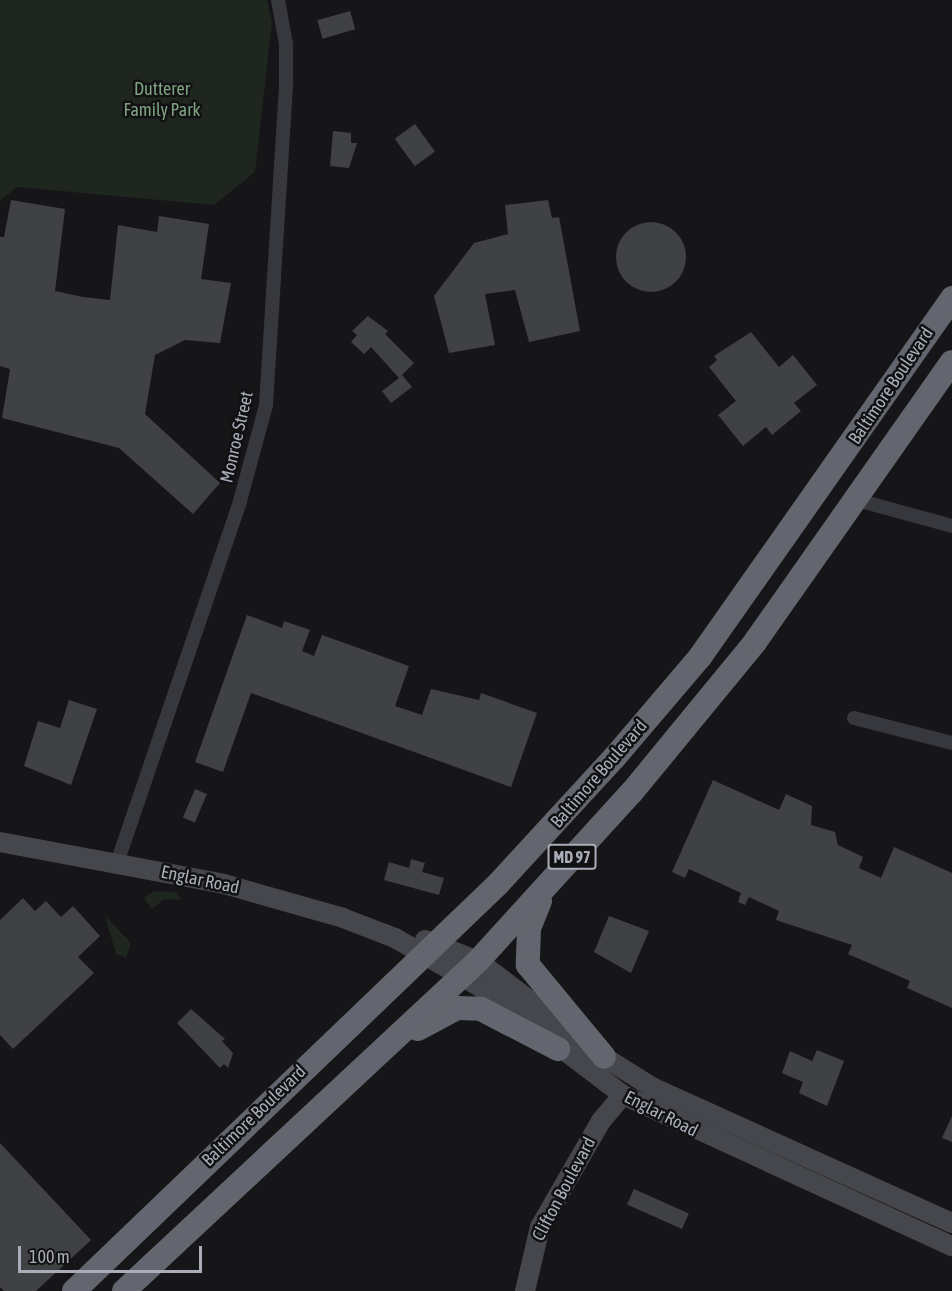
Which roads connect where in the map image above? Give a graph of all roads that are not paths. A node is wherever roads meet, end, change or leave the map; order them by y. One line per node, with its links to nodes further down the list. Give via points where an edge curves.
1 (278, 0): 9 (street, Monroe Street, via 286,44 286,82 266,405 242,494)
2 (952, 298): 11 (highway, Baltimore Boulevard / MD 97, via 700,657 531,850)
3 (952, 362): 4 (highway, Baltimore Boulevard / MD 97)
4 (857, 500): 5 (street); 10 (highway, Baltimore Boulevard / MD 97, via 680,736)
5 (952, 525)
6 (854, 718): 7 (street)
7 (952, 743)
8 (0, 842): 9 (main road, Englar Road)
9 (117, 863): 11 (main road, Englar Road, via 270,896)
10 (558, 873): 12 (highway, Baltimore Boulevard / MD 97); 14 (highway, via 529,928 528,965)
11 (428, 948): 12 (main road, Englar Road); 19 (highway, Baltimore Boulevard / MD 97)
12 (470, 969): 13 (main road, Englar Road); 14 (main road, Englar Road); 15 (highway, Baltimore Boulevard / MD 97)
13 (558, 1049): 15 (highway, via 506,1019 463,1007 430,1021); 16 (main road, Englar Road)
14 (604, 1057): 17 (main road, Englar Road, via 652,1087)
15 (366, 1063): 20 (highway, Baltimore Boulevard / MD 97)
16 (623, 1095): 18 (main road, Englar Road); 21 (main road, Clifton Boulevard, via 601,1121 545,1218 533,1246)
17 (952, 1223)
18 (952, 1246)
19 (74, 1291)
20 (124, 1291)
21 (525, 1291)

